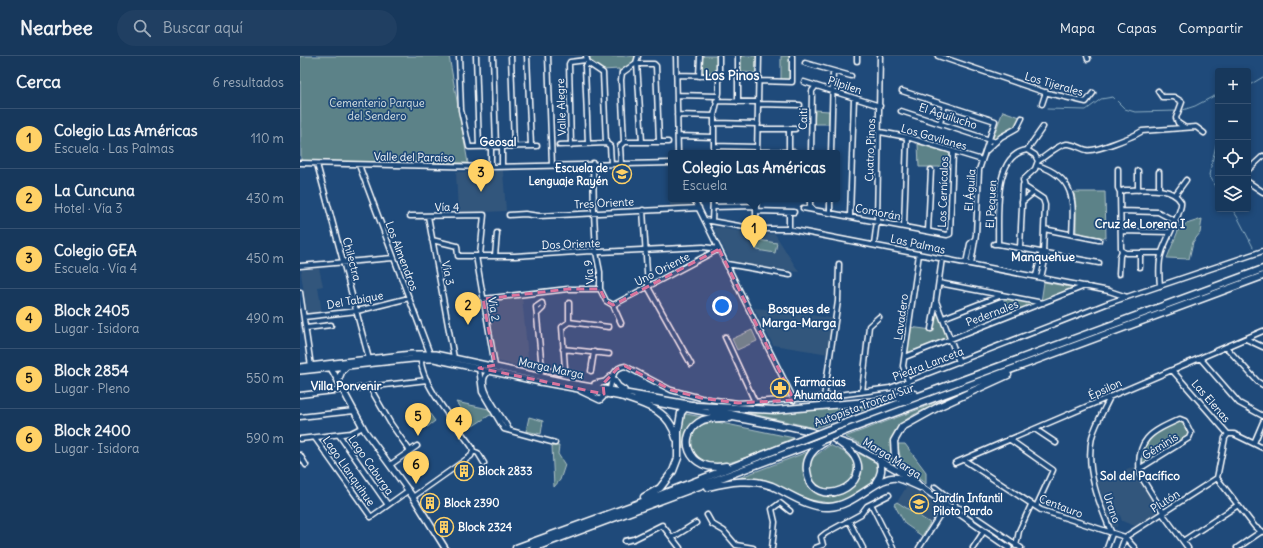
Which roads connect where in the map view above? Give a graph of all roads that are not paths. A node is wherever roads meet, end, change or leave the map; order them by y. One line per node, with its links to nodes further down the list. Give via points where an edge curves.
1 (459, 56): 77 (street, via 461,110 469,147)
2 (476, 56): 77 (street)
3 (493, 56): 71 (street)
4 (511, 56): 73 (street)
5 (527, 56): 74 (street)
6 (548, 56): 98 (street)
7 (638, 56): 20 (street)
8 (676, 56): 22 (street)
9 (700, 56): 23 (street)
10 (719, 56): 24 (street)
11 (738, 56): 38 (street)
12 (759, 56): 26 (street)
13 (792, 56): 26 (street, via 792,82)
14 (857, 56): 18 (street)
15 (880, 56): 43 (street, Cuatro Pinos)
16 (938, 56): 32 (street, Los Tijerales)
17 (587, 60): 66 (street, via 585,67); 67 (street, via 603,73); 69 (street, Valle Alegre, via 569,64)
18 (857, 61)
19 (805, 63): 21 (street)
20 (637, 64): 61 (street, via 656,66); 62 (street, via 622,73); 63 (street)
21 (833, 71): 25 (street); 29 (street)
22 (677, 75): 23 (street); 34 (street)
23 (699, 76): 24 (street)
24 (719, 76): 35 (street)
25 (851, 76)
26 (759, 81): 39 (street)
27 (804, 82): 28 (street, Pilpilen)
28 (815, 87): 29 (street, Pilpilen); 83 (street, Caiti, via 812,91)
29 (833, 91): 36 (street, Pilpilen); 84 (street)
30 (902, 91): 42 (street)
31 (1158, 91): 52 (street, via 1162,97 1174,97 1182,102 1176,118 1178,124)
32 (1046, 92): 33 (street, Los Tijerales, via 1086,102); 40 (street)
33 (1093, 93)
34 (677, 95): 35 (street); 45 (street)
35 (718, 96): 37 (street)
36 (854, 98): 43 (street, Pilpilen); 134 (street)
37 (716, 101): 38 (street); 46 (street)
38 (738, 102): 39 (street)
39 (758, 103): 41 (street); 50 (street)
40 (1042, 104)
41 (800, 105)
42 (945, 105): 49 (street); 60 (street, El Águila, via 994,121)
43 (880, 106): 55 (street, Cuatro Pinos)
44 (901, 111): 49 (street, El Aguilucho)
45 (677, 115): 46 (street); 57 (street)
46 (714, 116): 48 (street)
47 (1022, 118): 65 (street, via 1017,128)
48 (715, 123): 50 (street); 58 (street)
49 (940, 123): 60 (street, El Aguilucho)
50 (758, 126): 53 (street); 81 (street)
51 (1043, 127): 85 (street)
52 (1184, 128): 56 (street, via 1196,127); 92 (street, via 1142,131 1136,136 1088,151 1067,144 1059,146)
53 (789, 129): 54 (street); 82 (street)
54 (795, 129)
55 (880, 132): 59 (street, Los Gavilanes); 137 (street, Cuatro Pinos)
56 (1204, 133)
57 (678, 136): 58 (street); 78 (street)
58 (714, 137): 76 (street)
59 (907, 137): 87 (street, Los Gavilanes); 139 (street)
60 (990, 139): 65 (street, El Aguilucho); 86 (street, El Águila)
61 (659, 141): 63 (street); 64 (street)
62 (624, 142): 63 (street); 96 (street, via 620,146)
63 (642, 142)
64 (668, 142)
65 (996, 142): 86 (street)
66 (588, 143): 67 (street); 69 (street)
67 (606, 143): 95 (street, via 610,146)
68 (559, 145): 69 (street)
69 (571, 145)
70 (491, 146): 71 (street); 77 (street); 100 (street)
71 (496, 146): 72 (street)
72 (502, 146): 73 (street); 99 (street)
73 (514, 146): 74 (street)
74 (531, 146): 75 (street)
75 (537, 146)
76 (714, 146): 79 (street); 80 (street)
77 (479, 147)
78 (678, 150)
79 (714, 150)
80 (748, 150)
81 (757, 150)
82 (792, 150)
83 (811, 150)
84 (831, 150)
85 (1027, 150): 92 (street, via 1035,155); 152 (street, El Pequen, via 1010,160 1000,177 996,244)
86 (986, 151): 89 (street, El Águila)
87 (953, 152): 89 (street, Los Gavilanes); 147 (street, Los Cernícalos)
88 (1263, 156): 101 (street)
89 (982, 160): 170 (street, El Águila, via 977,182 975,239)
90 (668, 162): 96 (street, Valle del Paraíso)
91 (300, 163): 93 (street, Valle del Paraíso)
92 (1037, 163): 106 (street); 148 (street, via 1064,180 1073,198)
93 (318, 164): 97 (street, Valle del Paraíso); 166 (street, Chilectra)
94 (593, 164): 95 (street, Valle del Paraíso); 98 (street, Valle del Paraíso); 129 (street, Vía 9)
95 (610, 164): 96 (street, Valle del Paraíso)
96 (621, 164)
97 (359, 165): 100 (street, Valle del Paraíso); 164 (street, Los Almendros)
98 (552, 165): 99 (street, Valle del Paraíso)
99 (502, 166): 100 (street, Valle del Paraíso)
100 (491, 167)
101 (1251, 167)
102 (1118, 169): 111 (street)
103 (931, 170): 143 (street)
104 (1138, 171): 109 (street)
105 (1159, 172): 110 (street)
106 (1023, 180): 113 (street, via 1025,187); 120 (street)
107 (1186, 180): 114 (street)
108 (1251, 184): 112 (street)
109 (1138, 190): 110 (street); 111 (street)
110 (1159, 190): 114 (street)
111 (1120, 192): 127 (street)
112 (1263, 192)
113 (1033, 193): 120 (street); 142 (street, via 1043,199 1045,205)
114 (1174, 195): 138 (street, via 1181,202 1182,209)
115 (696, 202): 122 (street)
116 (713, 202): 121 (street)
117 (756, 202): 124 (street)
118 (810, 202): 125 (street)
119 (830, 202): 128 (street)
120 (1022, 202): 152 (street)
121 (713, 207): 124 (street); 136 (street)
122 (699, 208): 126 (street, Tres Oriente); 135 (street)
123 (803, 208): 125 (street, Comorán)
124 (756, 209): 140 (street); 141 (street, via 792,212)
125 (813, 209): 128 (street, Comorán)
126 (643, 210): 129 (street, Tres Oriente); 153 (street)
127 (1121, 211): 138 (street, via 1158,212); 144 (street)
128 (830, 212): 134 (street, Comorán)
129 (594, 213): 130 (street, Tres Oriente, via 539,216); 157 (street, Vía 9)
130 (509, 214)
131 (484, 215): 133 (street, Vía 4); 162 (street, Vía 2)
132 (410, 216): 133 (street, Vía 4)
133 (428, 216): 149 (street, Vía 3)
134 (850, 216): 137 (street, Comorán)
135 (705, 220): 136 (street, Las Palmas); 154 (street)
136 (712, 221): 140 (street, Las Palmas)
137 (877, 221): 139 (street, Comorán); 151 (street, Cuatro Pinos)
138 (1175, 221): 145 (street)
139 (904, 226): 143 (street, Comorán)
140 (756, 229): 141 (street, Las Palmas)
141 (789, 229): 151 (street, Las Palmas)
142 (1044, 229): 148 (street); 158 (street)
143 (928, 231): 147 (street, Comorán)
144 (1121, 231): 145 (street); 155 (street)
145 (1169, 232): 160 (street)
146 (497, 233): 163 (street)
147 (950, 234)
148 (1072, 234): 150 (street)
149 (432, 240): 162 (street, Dos Oriente, via 457,246 458,256); 217 (street, Vía 3)
150 (1099, 240)
151 (874, 244): 161 (street, Las Palmas)
152 (1020, 248): 158 (street)
153 (646, 249): 154 (street, Dos Oriente); 157 (street, Dos Oriente); 182 (street)
154 (719, 249): 168 (street); 182 (street, Uno Oriente)
155 (1122, 251): 159 (street); 174 (street)
156 (1263, 251): 181 (street, Piedra Lanceta)
157 (596, 252): 163 (street, Dos Oriente); 183 (street, Vía 9)
158 (1043, 253): 167 (street); 176 (street); 177 (street, via 1046,256)
159 (1140, 253): 160 (street); 172 (street)
160 (1161, 253): 181 (street)
161 (919, 254): 165 (street, Las Palmas); 215 (street, Lavadero)
162 (478, 256): 163 (street, Dos Oriente); 188 (street, Vía 2)
163 (495, 256)
164 (393, 258): 166 (street); 187 (street, Los Almendros)
165 (942, 258): 170 (street, Las Palmas); 179 (street)
166 (343, 261): 171 (street); 193 (street, Chilectra)
167 (1099, 263)
168 (727, 264): 175 (street); 249 (street)
169 (839, 264): 247 (street, via 838,301)
170 (969, 264): 176 (street, Las Palmas)
171 (300, 266)
172 (1140, 267)
173 (1263, 268): 240 (highway, Autopista Troncal Sur)
174 (1119, 274)
175 (790, 275)
176 (1036, 276): 177 (street, Las Palmas)
177 (1041, 278): 180 (street, Las Palmas)
178 (1263, 278): 214 (highway, Autopista Troncal Sur, via 1222,290)
179 (939, 283): 185 (street); 189 (street)
180 (1085, 286): 186 (street, Las Palmas); 190 (street, Pedernales)
181 (1160, 286): 186 (street, Piedra Lanceta)
182 (648, 287): 192 (street, Uno Oriente); 221 (street)
183 (600, 289): 188 (street, via 568,289); 192 (street, Vía 9, via 606,301)
184 (300, 292): 195 (street)
185 (1002, 295): 190 (street); 197 (street)
186 (1127, 297): 220 (street, Piedra Lanceta)
187 (409, 298): 193 (street, Del Tabique); 212 (street, Los Almendros)
188 (482, 299): 225 (street, Vía 2)
189 (936, 301): 197 (street); 203 (street)
190 (1043, 303): 206 (street, Pedernales)
191 (569, 304): 198 (street)
192 (613, 305): 199 (street, Vía 9)
193 (357, 311): 195 (street, Del Tabique); 219 (street, Chilectra)
194 (537, 314): 229 (street)
195 (304, 317): 202 (street)
196 (879, 317): 243 (street, via 869,326)
197 (943, 318): 206 (street)
198 (570, 322): 201 (street); 210 (street, via 562,326)
199 (621, 323)
200 (331, 325): 202 (street)
201 (609, 327)
202 (306, 328): 222 (street)
203 (931, 329)
204 (1263, 331): 207 (street, Épsilon)
205 (724, 337): 250 (street)
206 (950, 339): 215 (street, Pedernales); 220 (street)
207 (1246, 339): 208 (street, Épsilon); 209 (street)
208 (1226, 347): 218 (street, Épsilon); 237 (street)
209 (1263, 347)
210 (563, 349): 211 (street); 229 (street, via 563,371 560,373)
211 (594, 352): 213 (street); 231 (street)
212 (430, 354): 216 (main road); 217 (main road, Marga Marga); 219 (main road, Marga Marga)
213 (609, 354)
214 (1050, 355): 268 (highway, Autopista Troncal Sur, bridge); 288 (highway, via 940,406 902,427 894,441 895,457)
215 (904, 357): 236 (street, Lavadero, via 903,366)
216 (421, 358): 224 (main road, Marga Marga); 226 (main road, Marga Marga); 234 (street)
217 (454, 358): 225 (main road, Marga Marga)
218 (1200, 358): 230 (street, Épsilon); 254 (street, via 1239,403)
219 (369, 359): 223 (main road, Marga Marga)
220 (959, 362): 236 (street, Piedra Lanceta)
221 (691, 364)
222 (311, 366): 223 (main road, Marga Marga); 227 (street); 228 (main road, Marga Marga)
223 (330, 366): 224 (main road, Marga Marga); 227 (main road, Marga Marga); 235 (main road)
224 (347, 366): 235 (main road)
225 (492, 367): 226 (main road, Marga Marga); 232 (main road, Marga Marga); 239 (main road, Marga Marga); 261 (street, via 484,378 485,390)
226 (479, 368): 261 (street, via 484,397 504,430)
227 (318, 369): 228 (main road, Marga Marga)
228 (300, 370)
229 (544, 370): 232 (street)
230 (1172, 370): 248 (street, Épsilon); 262 (street, Las Elenas)
231 (591, 371)
232 (542, 376): 239 (main road, Marga Marga)
233 (612, 376): 239 (main road, via 601,384); 242 (street); 244 (main road, via 618,386); 250 (street, Piedra Lanceta, via 617,369 625,366 662,386 684,394 719,401)
234 (427, 380): 238 (street); 276 (street)
235 (338, 381): 241 (main road)
236 (908, 382): 243 (street, Piedra Lanceta, via 890,388)
237 (1263, 385)
238 (369, 386): 241 (street); 275 (street, via 390,424)
239 (576, 386): 242 (main road, Marga Marga); 242 (main road, via 598,400 602,400)
240 (940, 388): 251 (highway, via 885,400 775,410); 280 (highway, Autopista Troncal Sur, bridge)
241 (342, 390): 245 (street); 253 (main road)
242 (606, 391): 244 (main road, Marga Marga); 246 (main road, Marga Marga)
243 (862, 392): 247 (street, Piedra Lanceta)
244 (630, 393): 251 (main road, Marga Marga)
245 (300, 395)
246 (620, 396): 252 (main road, Marga Marga); 273 (highway, via 656,409 664,416 672,426)
247 (824, 397): 249 (street, Piedra Lanceta)
248 (1110, 397): 260 (street, Épsilon); 309 (street, Urano, via 1093,435 1090,464 1101,507)
249 (794, 400): 250 (street, Piedra Lanceta)
250 (755, 402)
251 (695, 406): 252 (highway); 259 (main road, Marga Marga, via 758,418)
252 (685, 408): 256 (main road, Marga Marga); 273 (highway, via 679,423)
253 (354, 411): 255 (street); 258 (main road)
254 (1263, 416)
255 (300, 417)
256 (730, 418): 259 (main road, Marga Marga); 280 (highway, via 712,418 697,424 689,436 689,450 697,462 706,467)
257 (1263, 422): 271 (street)
258 (363, 427): 263 (street); 284 (main road)
259 (796, 429): 265 (main road, Marga Marga)
260 (1035, 429): 267 (street, Épsilon); 270 (street)
261 (509, 430): 269 (street)
262 (1228, 434): 271 (street, Las Elenas); 286 (street)
263 (339, 435): 264 (street); 295 (street, Lago Caburga)
264 (315, 438): 266 (street); 295 (street, Lago Llanquihue, via 371,517)
265 (833, 438): 268 (highway, via 852,453 857,467 853,482 838,492 826,493 819,490 808,475 806,467 809,456); 278 (main road, Marga Marga)
266 (300, 439)
267 (1009, 439): 279 (street, Épsilon); 299 (street, via 1053,470)
268 (823, 441): 291 (highway, Autopista Troncal Sur)
269 (555, 443)
270 (1056, 443)
271 (1254, 443): 274 (street, Las Elenas)
272 (417, 446): 275 (street)
273 (679, 448): 303 (highway, via 673,471 660,488)
274 (1263, 448)
275 (410, 451): 284 (street)
276 (473, 451): 281 (street, via 478,453); 293 (street, via 471,456)
277 (300, 456): 283 (street)
278 (880, 459): 287 (highway, via 881,476); 288 (main road, Marga Marga)
279 (964, 460): 282 (street, Épsilon); 296 (street, Centauro)
280 (745, 461): 303 (highway, Autopista Troncal Sur)
281 (484, 463)
282 (955, 463)
283 (306, 465)
284 (390, 465): 290 (main road)
285 (1139, 469): 285 (street, Géminis, via 1189,438 1191,434 1185,421 1180,419 1149,435 1141,448); 301 (street, via 1143,482)
286 (1217, 478): 298 (street); 301 (street, Plutón)
287 (874, 485): 288 (highway, via 884,479 897,478); 291 (highway, via 849,502 831,507 811,505 771,486 756,482 728,482)
288 (920, 487): 297 (main road, Marga Marga)
289 (935, 487): 297 (street, Marga Marga, via 954,502)
290 (408, 490): 293 (main road); 295 (street, Lago Llanquihue)
291 (680, 494): 319 (highway, Autopista Troncal Sur)
292 (889, 495): 294 (street)
293 (413, 497): 317 (main road)
294 (871, 504): 304 (street); 324 (street)
295 (388, 505)
296 (1031, 505): 299 (street, Centauro); 307 (street)
297 (950, 506): 306 (main road, Marga Marga); 313 (street, via 965,510); 325 (street)
298 (1238, 506): 308 (street); 314 (street)
299 (1036, 507): 309 (street, Centauro)
300 (790, 511): 321 (street, via 780,503 772,509)
301 (1163, 512): 310 (street, Plutón); 314 (street)
302 (707, 515): 320 (street, via 712,524 724,531 736,545)
303 (596, 519): 318 (highway, Autopista Troncal Sur)
304 (849, 521): 322 (street, via 821,537 823,545); 323 (street)
305 (696, 522): 311 (street)
306 (984, 531): 326 (street); 327 (main road, Marga Marga)
307 (1020, 531): 313 (street); 316 (street)
308 (1262, 532): 332 (street)
309 (1112, 534): 310 (street, Centauro); 328 (street)
310 (1125, 537): 329 (street); 330 (street)
311 (672, 538): 312 (street, via 662,525); 315 (street)
312 (626, 541)
313 (1010, 541): 316 (street)
314 (1183, 541): 331 (street)
315 (678, 547)
316 (1018, 547)
317 (445, 548)
318 (516, 548)
319 (533, 548)
320 (753, 548)
321 (772, 548)
322 (816, 548)
323 (863, 548)
324 (893, 548)
325 (919, 548)
326 (973, 548)
327 (1008, 548)
328 (1107, 548)
329 (1121, 548)
330 (1135, 548)
331 (1188, 548)
332 (1237, 548)

